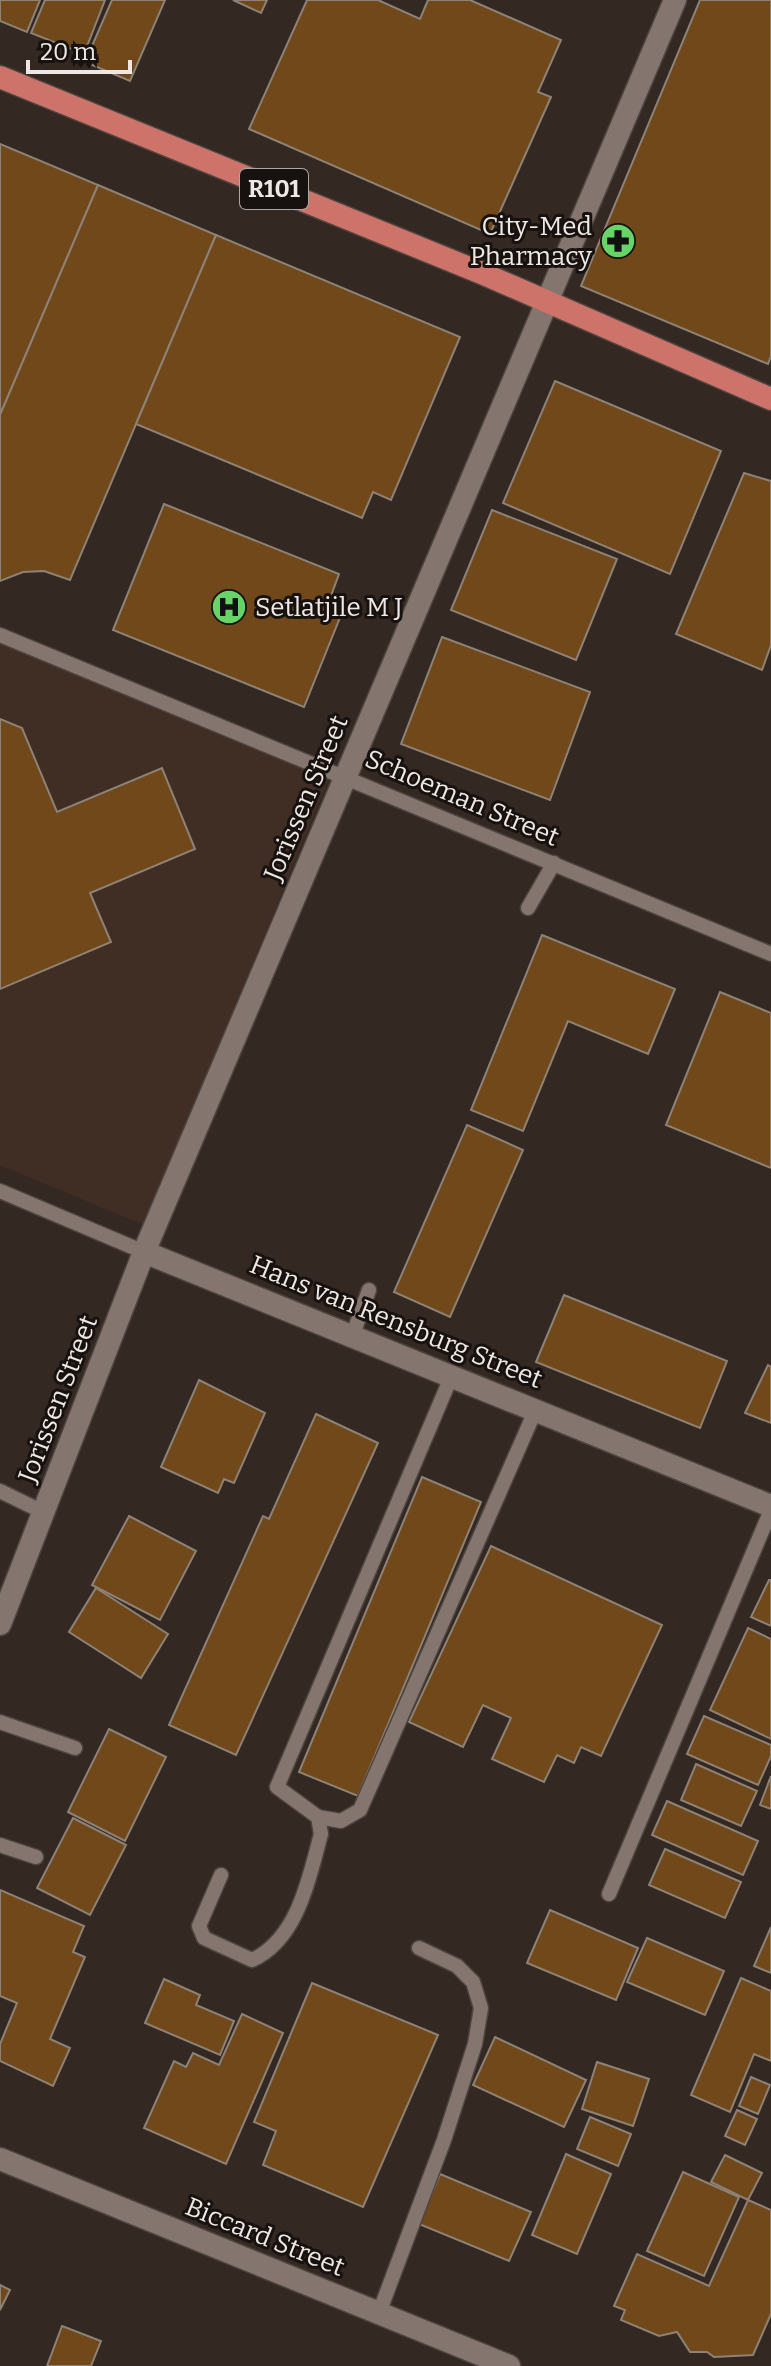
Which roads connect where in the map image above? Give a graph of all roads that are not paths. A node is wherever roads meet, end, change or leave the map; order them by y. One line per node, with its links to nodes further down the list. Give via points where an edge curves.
1 (675, 0): 3 (street, Jorissen Street)
2 (0, 77): 3 (main road, R101)
3 (547, 303): 4 (main road, R101); 6 (street, Jorissen Street)
4 (771, 399)
5 (0, 635): 6 (lane, Schoeman Street)
6 (345, 776): 7 (lane, Schoeman Street); 11 (street, Jorissen Street)
7 (554, 863): 8 (lane); 9 (lane, Schoeman Street)
8 (528, 908)
9 (771, 954)
10 (0, 1191): 11 (lane, Hans van Rensburg Street)
11 (144, 1252): 13 (street, Hans van Rensburg Street); 18 (street, Jorissen Street)
12 (369, 1290): 13 (lane)
13 (353, 1334): 14 (street, Hans van Rensburg Street)
14 (452, 1375): 15 (street, Hans van Rensburg Street); 22 (lane, via 277,1787)
15 (536, 1409): 17 (street, Hans van Rensburg Street); 22 (lane, via 360,1810 341,1821)
16 (0, 1491): 18 (lane)
17 (771, 1508): 26 (lane)
18 (45, 1513): 19 (street, Jorissen Street)
19 (0, 1624)
20 (0, 1722): 21 (lane)
21 (75, 1748)
22 (318, 1817): 25 (lane, via 321,1834 311,1873 286,1935 266,1954 252,1960 204,1938 199,1926)
23 (0, 1845): 24 (lane)
24 (36, 1857)
25 (221, 1875)
26 (609, 1894)
27 (419, 1948): 29 (lane, via 457,1966 473,1982 481,2008 444,2140)
28 (0, 2159): 29 (street, Biccard Street)
29 (379, 2313): 30 (street, Biccard Street)
30 (509, 2366)

